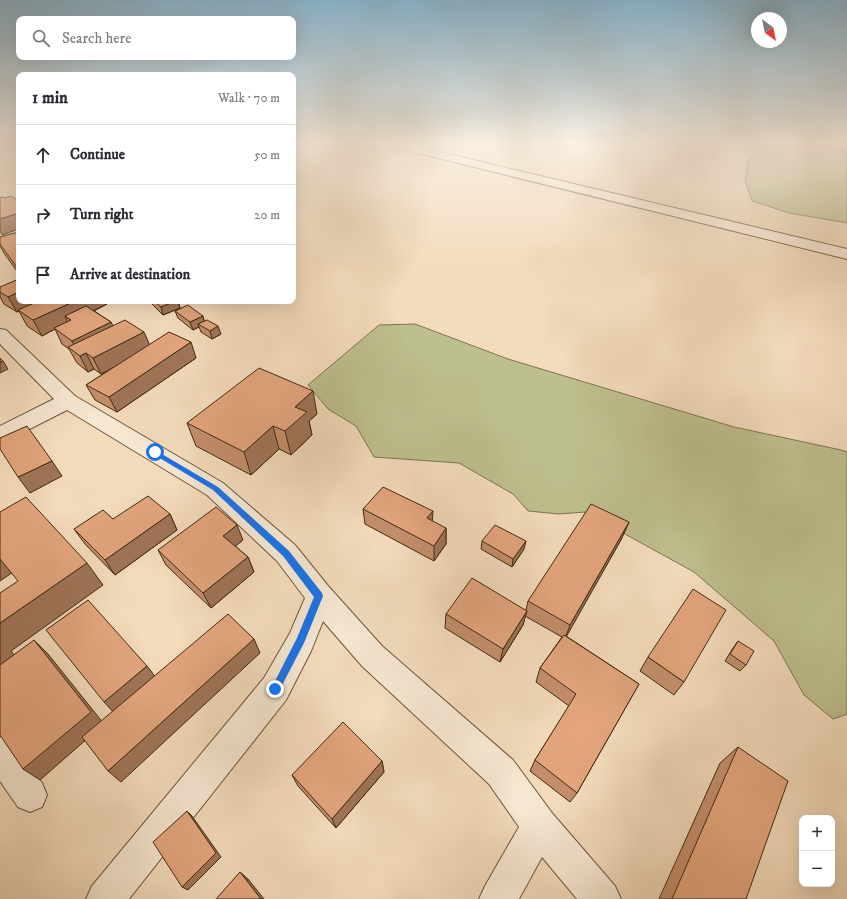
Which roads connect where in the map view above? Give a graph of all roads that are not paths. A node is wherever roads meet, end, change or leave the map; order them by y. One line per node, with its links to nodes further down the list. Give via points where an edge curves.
1 (566, 186): 2 (street)
2 (847, 254)
3 (0, 334): 4 (street)
4 (68, 401): 5 (street); 6 (street, via 215,489 286,553)
5 (0, 435)
6 (319, 596): 9 (street, via 372,656 500,772); 10 (street, via 301,640 275,689)
7 (0, 753): 8 (street)
8 (30, 795)
9 (539, 826): 11 (street); 12 (street)
10 (105, 899)
11 (498, 899)
12 (602, 899)

